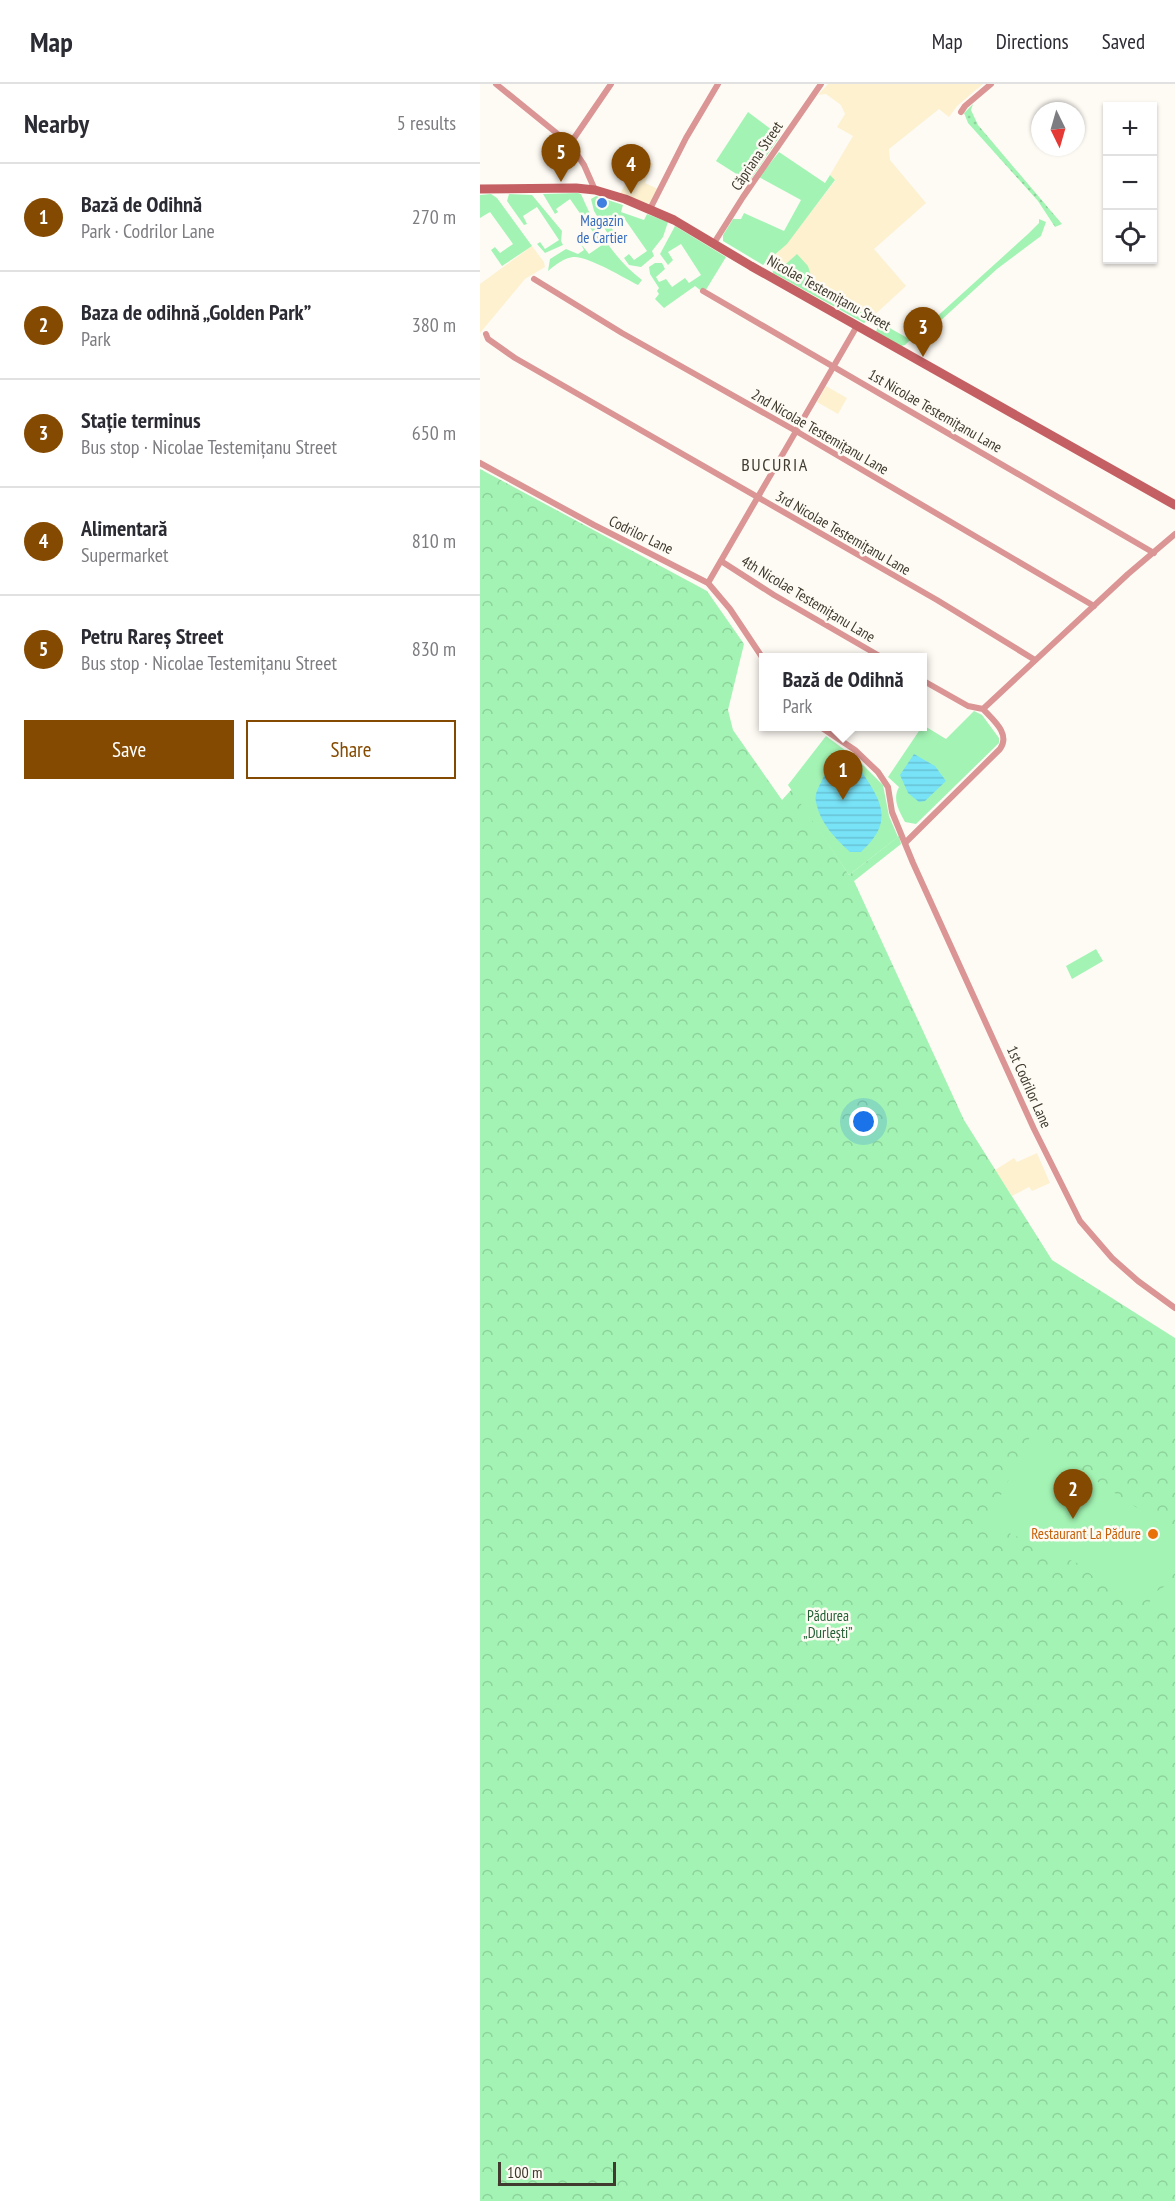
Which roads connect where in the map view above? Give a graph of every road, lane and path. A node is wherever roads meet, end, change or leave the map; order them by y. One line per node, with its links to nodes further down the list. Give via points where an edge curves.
1 (496, 84): 7 (street)
2 (611, 84): 7 (street)
3 (718, 84): 10 (street)
4 (821, 84): 11 (street, Căpriana Street)
5 (991, 84): 6 (street)
6 (961, 112)
7 (570, 144): 9 (street)
8 (480, 189): 9 (street, Nicolae Testemițanu Street)
9 (595, 190): 10 (street, Nicolae Testemițanu Street)
10 (650, 209): 11 (street, Nicolae Testemițanu Street)
11 (714, 243): 14 (street, Nicolae Testemițanu Street)
12 (534, 279): 17 (street, 2nd Nicolae Testemițanu Lane)
13 (704, 291): 16 (street, 1st Nicolae Testemițanu Lane)
14 (857, 326): 16 (street); 20 (street, Nicolae Testemițanu Street)
15 (486, 334): 19 (street, 3rd Nicolae Testemițanu Lane, via 515,358)
16 (834, 366): 17 (street); 22 (street, 1st Nicolae Testemițanu Lane)
17 (796, 431): 19 (street); 25 (street, 2nd Nicolae Testemițanu Lane)
18 (480, 463): 24 (street, Codrilor Lane)
19 (758, 498): 23 (street); 28 (street, 3rd Nicolae Testemițanu Lane)
20 (1175, 505)
21 (1175, 534): 22 (street)
22 (1154, 553): 25 (street)
23 (721, 561): 24 (street); 27 (street, 4th Nicolae Testemițanu Lane)
24 (708, 583): 26 (street, Codrilor Lane)
25 (1094, 606): 28 (street)
26 (759, 653)
27 (876, 653)
28 (1035, 660): 30 (street)
29 (927, 683): 30 (street, via 964,705)
30 (983, 709): 32 (street, via 1003,733 1003,745)
31 (826, 731): 32 (street, via 855,750 884,780 892,812)
32 (906, 842): 33 (street, 1st Codrilor Lane, via 1034,1129 1080,1221 1112,1258)
33 (1175, 1308)

